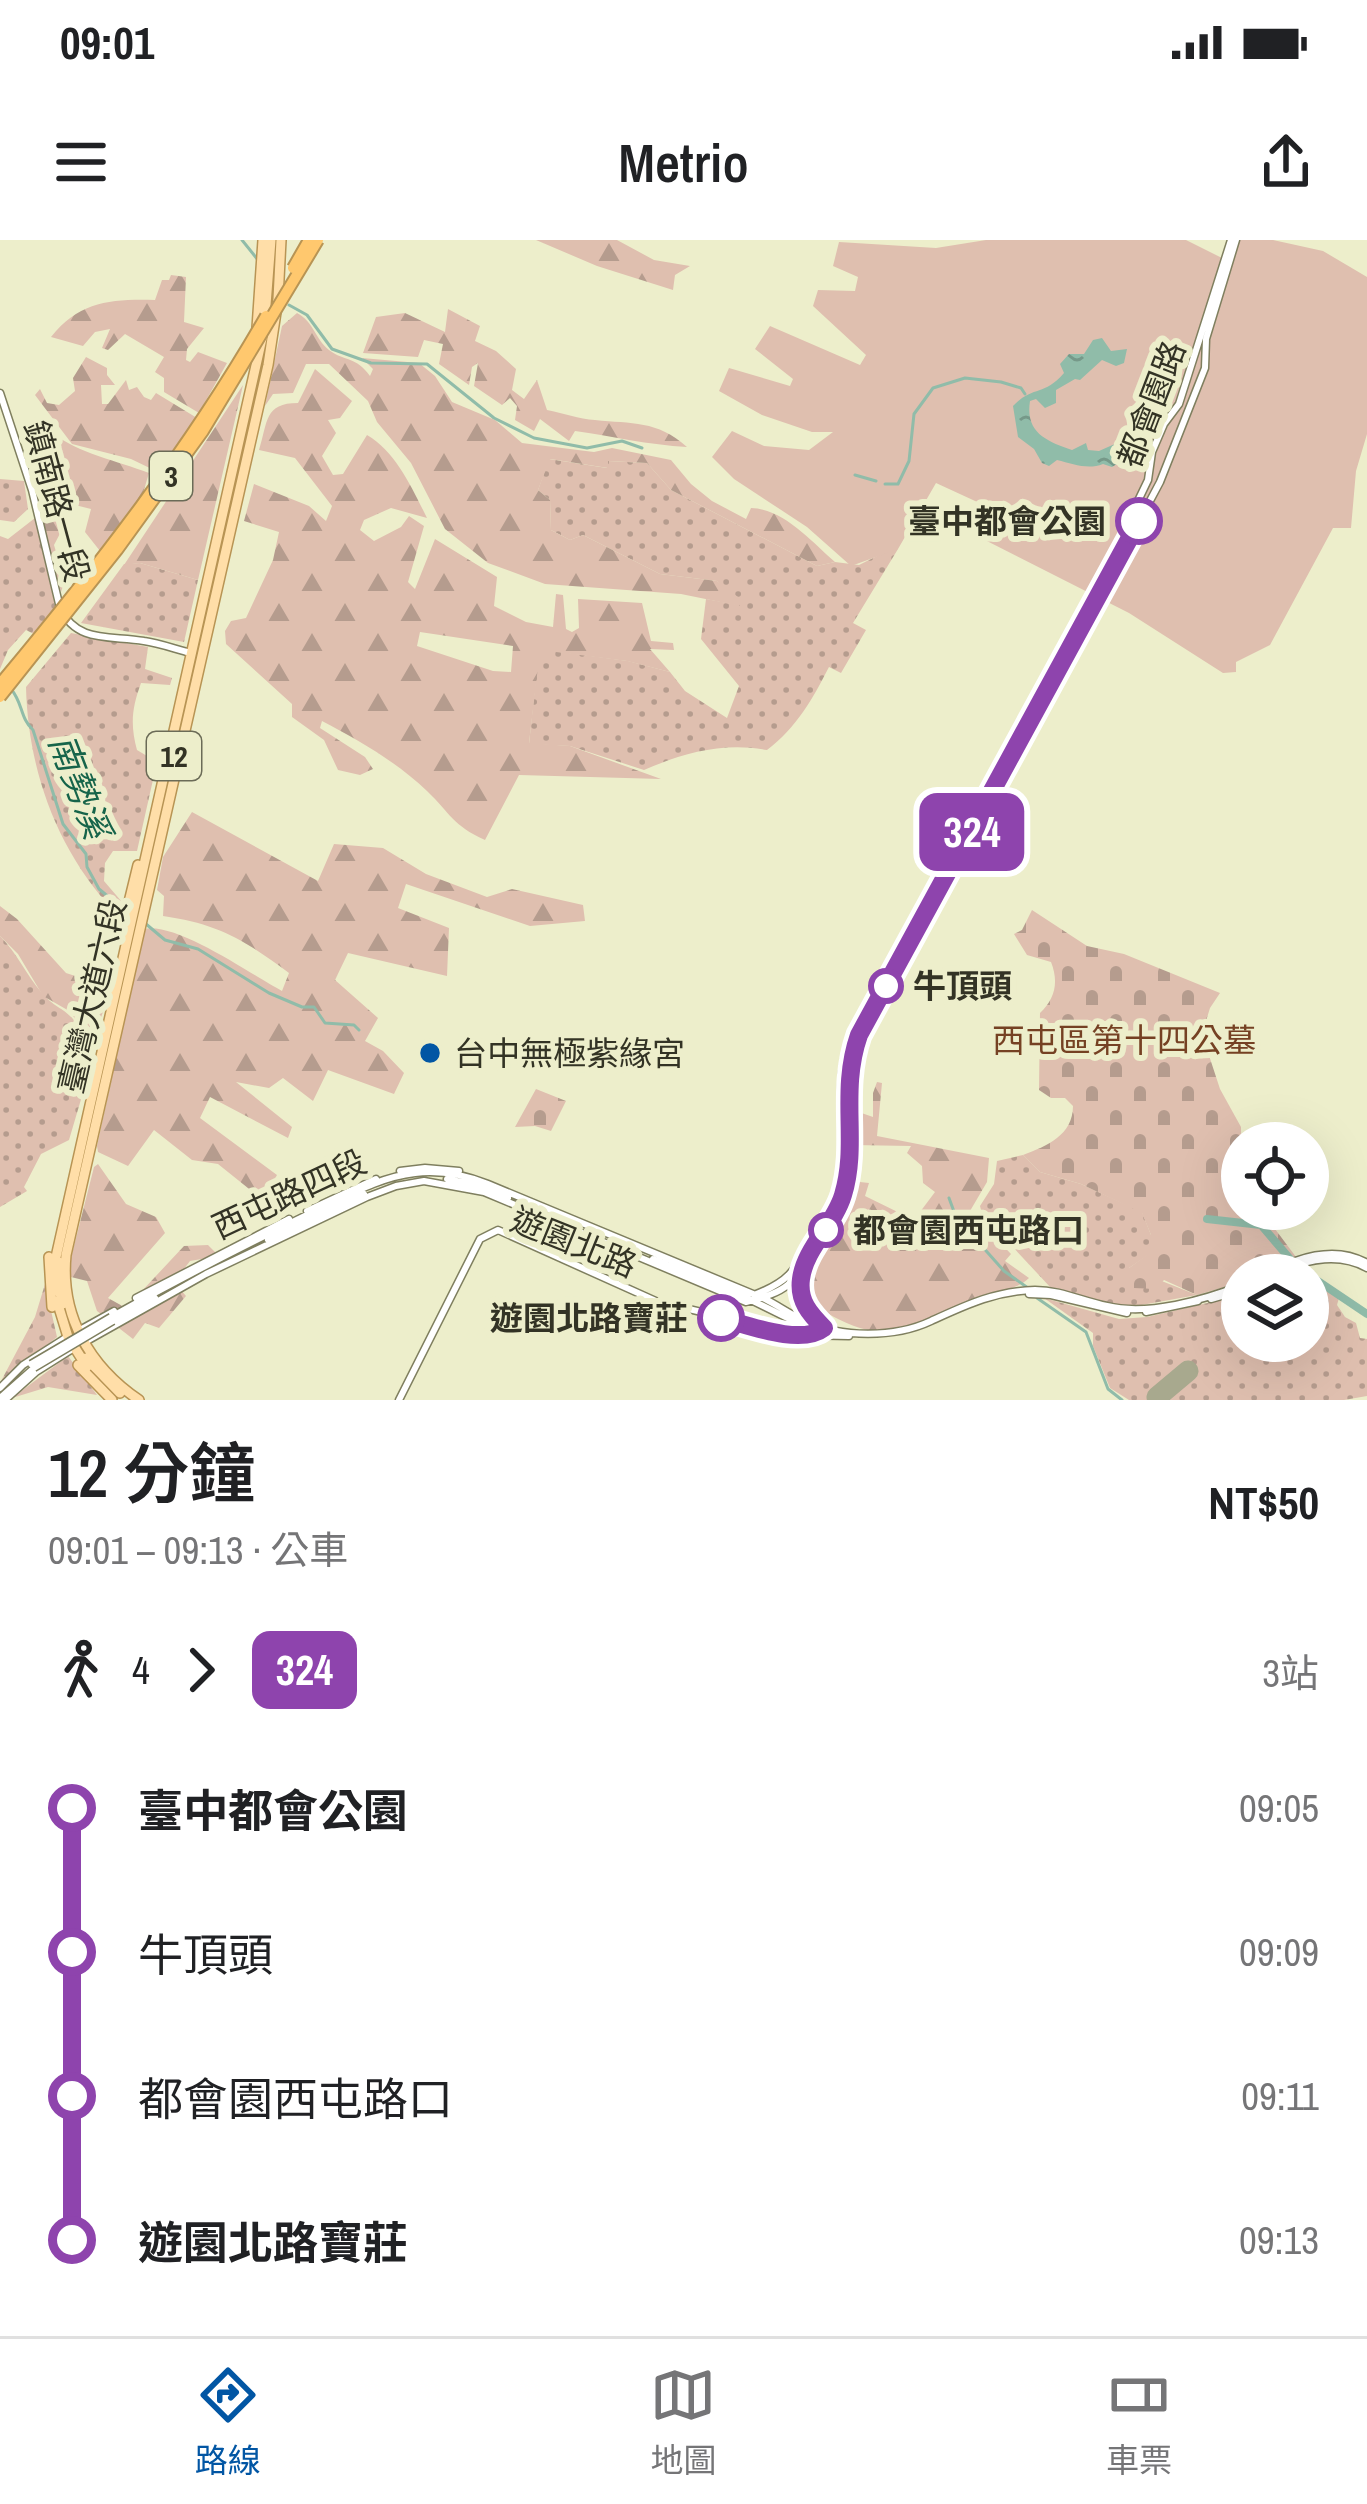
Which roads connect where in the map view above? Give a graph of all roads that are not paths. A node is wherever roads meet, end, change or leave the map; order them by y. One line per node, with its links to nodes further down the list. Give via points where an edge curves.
1 (272, 240): 10 (main road, 臺灣大道六段 / 12, via 270,328)
2 (314, 240): 11 (highway, 3, bridge, via 165,471); 12 (highway, 3, bridge, via 203,430)
3 (1234, 240): 4 (street, 都會園路)
4 (1212, 315): 6 (street, 都會園路); 7 (street, 都會園路, via 1205,368)
5 (0, 393): 10 (street, 鎮南路一段, via 68,623 89,635)
6 (1160, 434): 7 (street); 8 (street, 都會園路)
7 (1176, 441): 8 (street, 都會園路)
8 (1143, 504): 9 (street, 都會園路)
9 (1112, 566): 17 (street, 都會園路, via 859,1035 847,1088 844,1191); 22 (street, 都會園路, via 855,1028 840,1079 842,1158 827,1216 790,1277)
10 (195, 654): 15 (main road, 臺灣大道六段 / 12)
11 (0, 684)
12 (0, 697)
13 (1329, 1254): 18 (street)
14 (1329, 1260): 18 (street)
15 (57, 1263): 28 (main road, 12); 28 (main road, 12, via 52,1307)
16 (207, 1264): 20 (street); 22 (street, 西屯路四段, via 384,1180 435,1172 488,1184); 24 (street, 西屯路四段)
17 (805, 1266): 23 (street, 都會園路); 26 (street, via 802,1299)
18 (1367, 1266)
19 (206, 1274): 20 (street); 22 (street, 西屯路四段, via 384,1190 424,1181 484,1192 742,1300); 29 (street, 西屯路四段)
20 (180, 1279): 22 (street, 西屯路四段, via 365,1183 440,1168 490,1180 735,1282); 24 (street, 西屯路四段); 28 (street, 西屯路四段)
21 (1221, 1293): 26 (street, 遊園北路, via 1135,1313 1018,1295 898,1335)
22 (753, 1297): 23 (street, 西屯路四段); 25 (street, 西屯路四段)
23 (764, 1299): 26 (street, 西屯路四段)
24 (112, 1319): 30 (street, 西屯路四段, bridge)
25 (787, 1319): 26 (street, 西屯路四段); 27 (street, via 794,1329)
26 (822, 1331): 27 (street, 遊園北路)
27 (786, 1332): 33 (street, 遊園北路, via 658,1302 498,1230 480,1239)
28 (70, 1335): 29 (main road, 12); 30 (street, 西屯路四段, via 23,1365)
29 (76, 1347): 30 (street, 西屯路四段); 31 (main road, 12); 31 (main road, 12, via 90,1380); 32 (main road, 12)
30 (1, 1394)
31 (120, 1400)
32 (139, 1400)
33 (399, 1400)

